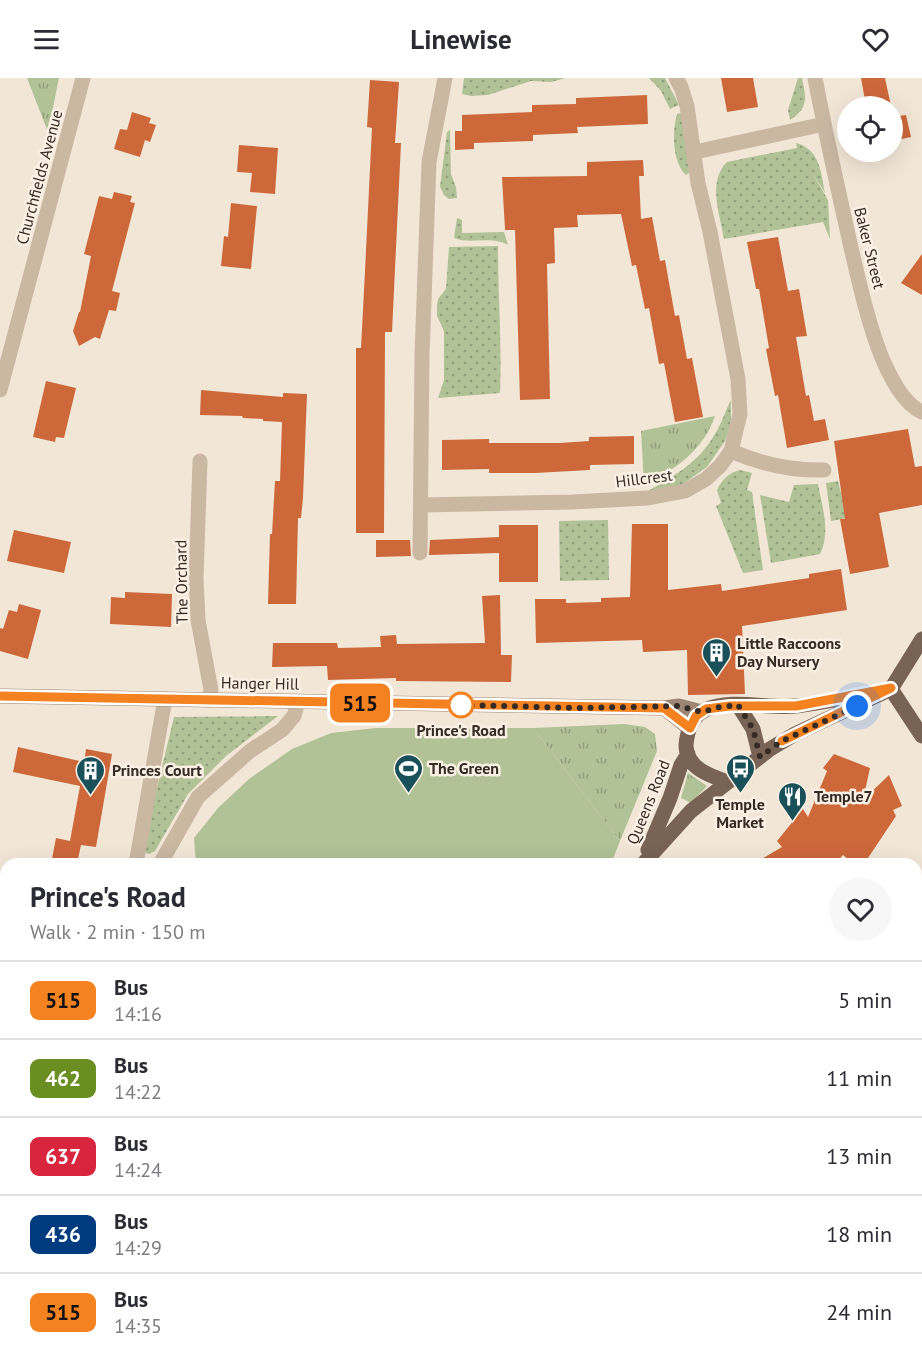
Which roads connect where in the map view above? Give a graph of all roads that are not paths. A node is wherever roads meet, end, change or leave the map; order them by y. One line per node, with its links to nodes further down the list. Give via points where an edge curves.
1 (83, 78): 7 (street, Churchfields Avenue)
2 (445, 78): 12 (street, via 429,162)
3 (676, 78): 6 (street, Hillcrest, via 687,106)
4 (815, 78): 5 (street, Baker Street)
5 (824, 124): 6 (street); 8 (street, Baker Street, via 860,286 882,358 901,393)
6 (695, 152): 9 (street, Hillcrest, via 738,379 740,414)
7 (0, 390)
8 (922, 412)
9 (731, 451): 11 (street, via 759,463); 12 (street, Hillcrest, via 706,479 685,491 648,498)
10 (200, 461): 18 (street, The Orchard, via 196,579 198,620 211,690)
11 (824, 470)
12 (421, 505): 13 (street)
13 (420, 553)
14 (921, 641): 15 (main road)
15 (891, 688): 20 (main road, Hanger Hill, via 796,706); 24 (main road); 26 (main road, Queens Road, via 789,737)
16 (0, 696): 17 (main road, Hanger Hill)
17 (165, 699): 18 (main road, Hanger Hill); 28 (street)
18 (209, 700): 19 (main road, Hanger Hill)
19 (298, 702): 21 (main road, Hanger Hill); 29 (street, via 294,716 282,730 250,751 198,797)
20 (738, 705): 22 (main road, Hanger Hill); 26 (main road, via 753,729)
21 (664, 708): 22 (main road, Hanger Hill, via 679,706); 23 (main road)
22 (702, 712): 23 (main road)
23 (690, 728): 25 (main road, Queens Road)
24 (922, 736)
25 (687, 754): 27 (main road, Queens Road, via 700,770); 30 (main road, Queens Road)
26 (760, 757): 27 (main road, Queens Road)
27 (728, 782): 31 (main road, Queens Road, via 685,817)
28 (137, 858)
29 (163, 858)
30 (645, 858)
31 (648, 858)

